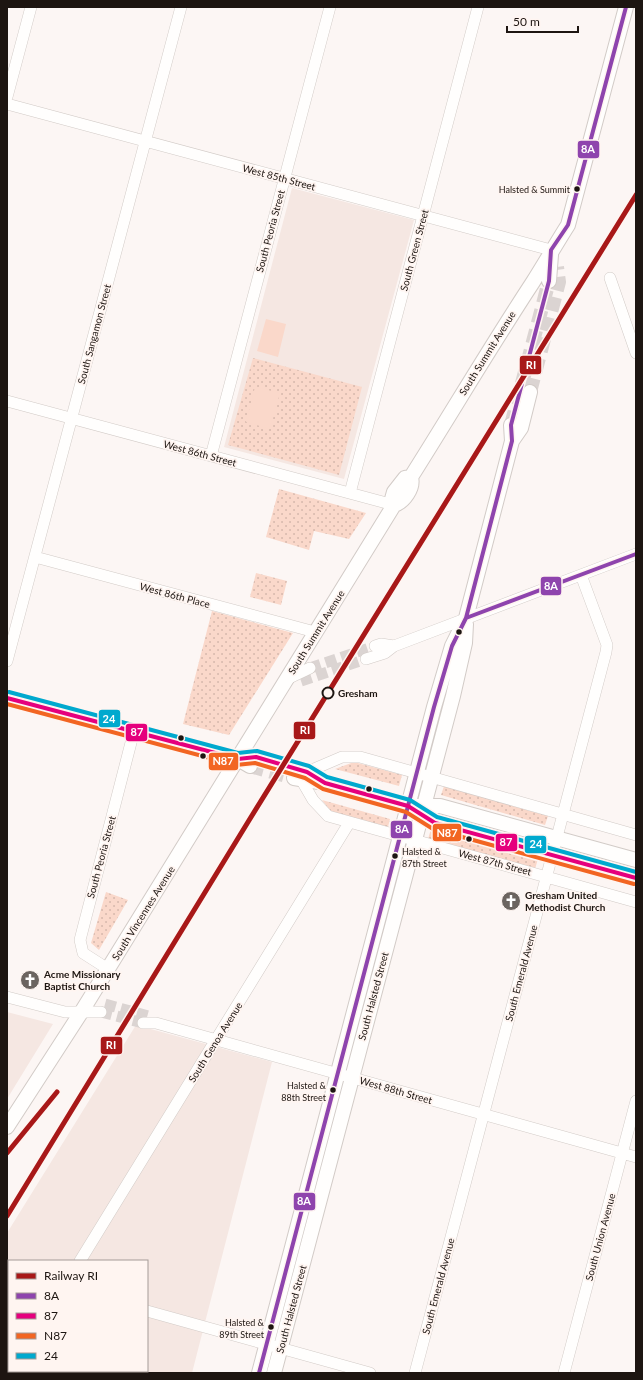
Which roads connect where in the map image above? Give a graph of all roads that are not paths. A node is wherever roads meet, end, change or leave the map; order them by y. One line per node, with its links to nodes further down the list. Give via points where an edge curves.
1 (31, 7): 6 (street)
2 (181, 7): 8 (street, South Sangamon Street)
3 (330, 7): 9 (street, South Peoria Street)
4 (478, 7): 10 (street, South Green Street)
5 (626, 7): 11 (main road, via 568,225)
6 (7, 97)
7 (7, 104): 8 (street, West 85th Street)
8 (145, 141): 9 (street, West 85th Street); 18 (street, South Sangamon Street)
9 (284, 179): 10 (street, West 85th Street); 21 (street, South Peoria Street)
10 (423, 216): 11 (street, West 85th Street); 22 (street, South Green Street)
11 (551, 250): 12 (main road); 14 (main road); 23 (main road, South Summit Avenue, via 411,477 412,481 406,495 400,503)
12 (557, 267)
13 (610, 278): 15 (street)
14 (549, 281)
15 (636, 353)
16 (530, 392): 20 (main road, South Halsted Street, via 520,428)
17 (7, 401): 18 (street, West 86th Street)
18 (72, 418): 21 (street, West 86th Street); 25 (street, South Sangamon Street)
19 (511, 425): 20 (main road, South Halsted Street)
20 (512, 441): 27 (main road, South Halsted Street)
21 (211, 456): 22 (street, West 86th Street)
22 (350, 493): 23 (street, West 86th Street)
23 (394, 505): 28 (main road, South Summit Avenue)
24 (636, 554): 26 (street)
25 (35, 557): 28 (street, West 86th Place); 32 (street, South Sangamon Street)
26 (581, 574): 27 (street); 45 (street, South Emerald Avenue, via 607,644)
27 (466, 618): 30 (street); 40 (main road, South Halsted Street, via 452,646); 42 (main road, South Halsted Street, via 465,643)
28 (315, 632): 34 (main road, South Summit Avenue)
29 (375, 646): 30 (street)
30 (394, 646): 31 (street, via 385,653)
31 (366, 659)
32 (7, 661)
33 (310, 668): 34 (street)
34 (286, 679): 35 (street); 38 (main road, South Summit Avenue)
35 (301, 681)
36 (7, 698): 37 (main road)
37 (134, 731): 38 (main road); 56 (street, South Peoria Street, via 80,940 83,953)
38 (238, 759): 39 (main road); 56 (main road, South Vincennes Avenue)
39 (253, 762)
40 (416, 774): 41 (street, via 350,756); 42 (street); 43 (main road, South Halsted Street)
41 (301, 775): 43 (main road); 46 (street, West 87th Street, via 313,800 323,812)
42 (431, 778): 44 (main road, South Halsted Street); 45 (street)
43 (408, 806): 44 (main road); 48 (main road, South Halsted Street)
44 (422, 811): 49 (main road, via 440,806); 50 (main road, South Halsted Street); 51 (main road, via 435,823)
45 (563, 814): 47 (street); 49 (street, South Emerald Avenue)
46 (349, 823): 48 (street, West 87th Street); 61 (street, South Genoa Avenue)
47 (636, 835)
48 (400, 836): 50 (street, West 87th Street); 62 (main road, South Halsted Street)
49 (556, 838): 51 (street, South Emerald Avenue); 52 (main road)
50 (415, 840): 53 (street, West 87th Street); 63 (main road, South Halsted Street)
51 (552, 855): 53 (street, South Emerald Avenue); 54 (main road)
52 (636, 860)
53 (546, 876): 55 (street, West 87th Street); 65 (street, South Emerald Avenue)
54 (636, 878)
55 (636, 902)
56 (108, 969): 59 (main road, South Vincennes Avenue)
57 (7, 997): 59 (street, via 65,1012)
58 (103, 1008): 59 (street)
59 (82, 1011): 66 (main road, South Vincennes Avenue)
60 (149, 1020): 61 (street, West 88th Street)
61 (216, 1040): 62 (street, West 88th Street); 69 (street, South Genoa Avenue)
62 (337, 1074): 63 (street, West 88th Street); 71 (main road, South Halsted Street)
63 (352, 1078): 65 (street, West 88th Street); 72 (main road, South Halsted Street)
64 (636, 1101): 67 (street, South Union Avenue)
65 (483, 1115): 67 (street, West 88th Street); 76 (street, South Emerald Avenue)
66 (7, 1127)
67 (622, 1154): 68 (street, West 88th Street); 77 (street, South Union Avenue)
68 (636, 1157)
69 (81, 1260)
70 (148, 1311): 71 (street)
71 (266, 1344): 72 (street); 73 (main road, South Halsted Street)
72 (280, 1348): 74 (main road, South Halsted Street); 75 (street)
73 (259, 1373)
74 (274, 1373)
75 (370, 1373)
76 (415, 1373)
77 (564, 1373)

